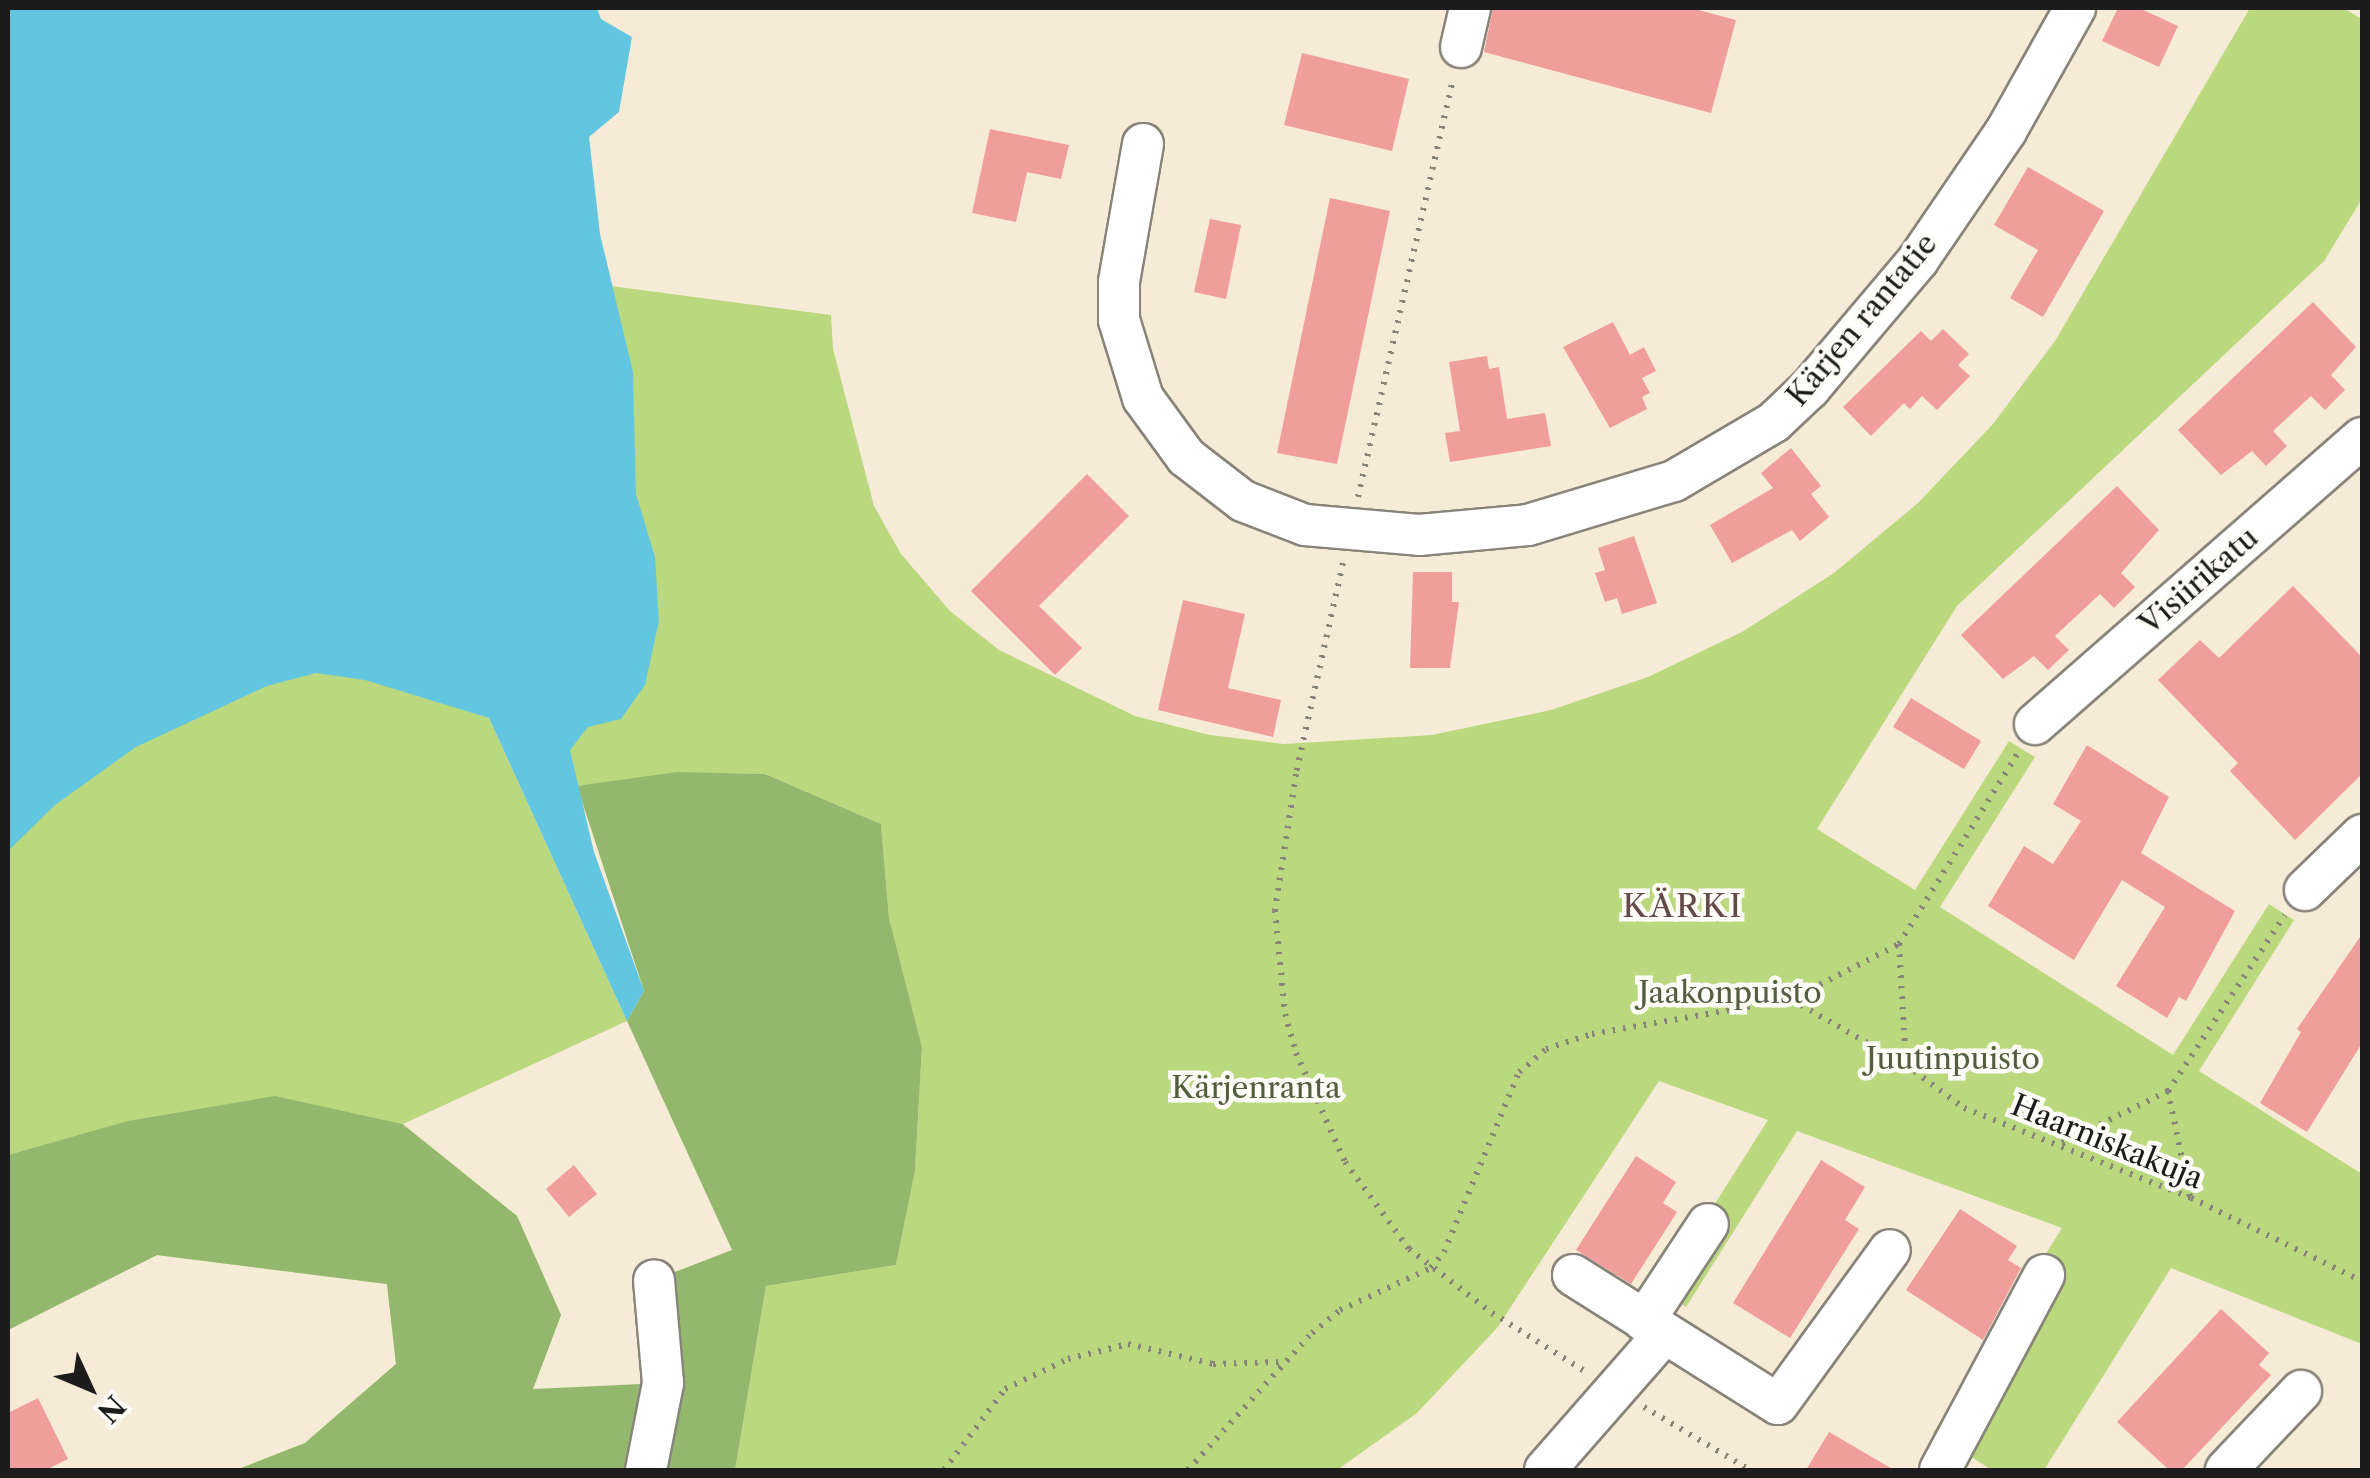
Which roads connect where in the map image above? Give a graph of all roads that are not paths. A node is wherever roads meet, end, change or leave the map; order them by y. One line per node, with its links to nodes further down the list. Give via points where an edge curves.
1 (1470, 8): 3 (street)
2 (2074, 8): 4 (street, Kärjen rantatie, via 2006,131 1918,260 1774,422 1674,481 1579,515 1472,533 1305,525 1243,501 1186,457 1143,398 1119,320 1118,282)
3 (1460, 48)
4 (1143, 144)
5 (2362, 438): 6 (street, Visiirikatu)
6 (2035, 724)
7 (2362, 835): 8 (street)
8 (2305, 890)
9 (1708, 1224): 14 (street)
10 (1890, 1250): 14 (street, via 1778,1404)
11 (1573, 1275): 14 (street)
12 (2044, 1275): 18 (street)
13 (654, 1280): 16 (street, via 663,1384)
14 (1654, 1327): 17 (street, via 1616,1390)
15 (2300, 1390): 19 (street)
16 (646, 1470)
17 (1545, 1470)
18 (1940, 1470)
19 (2226, 1470)

